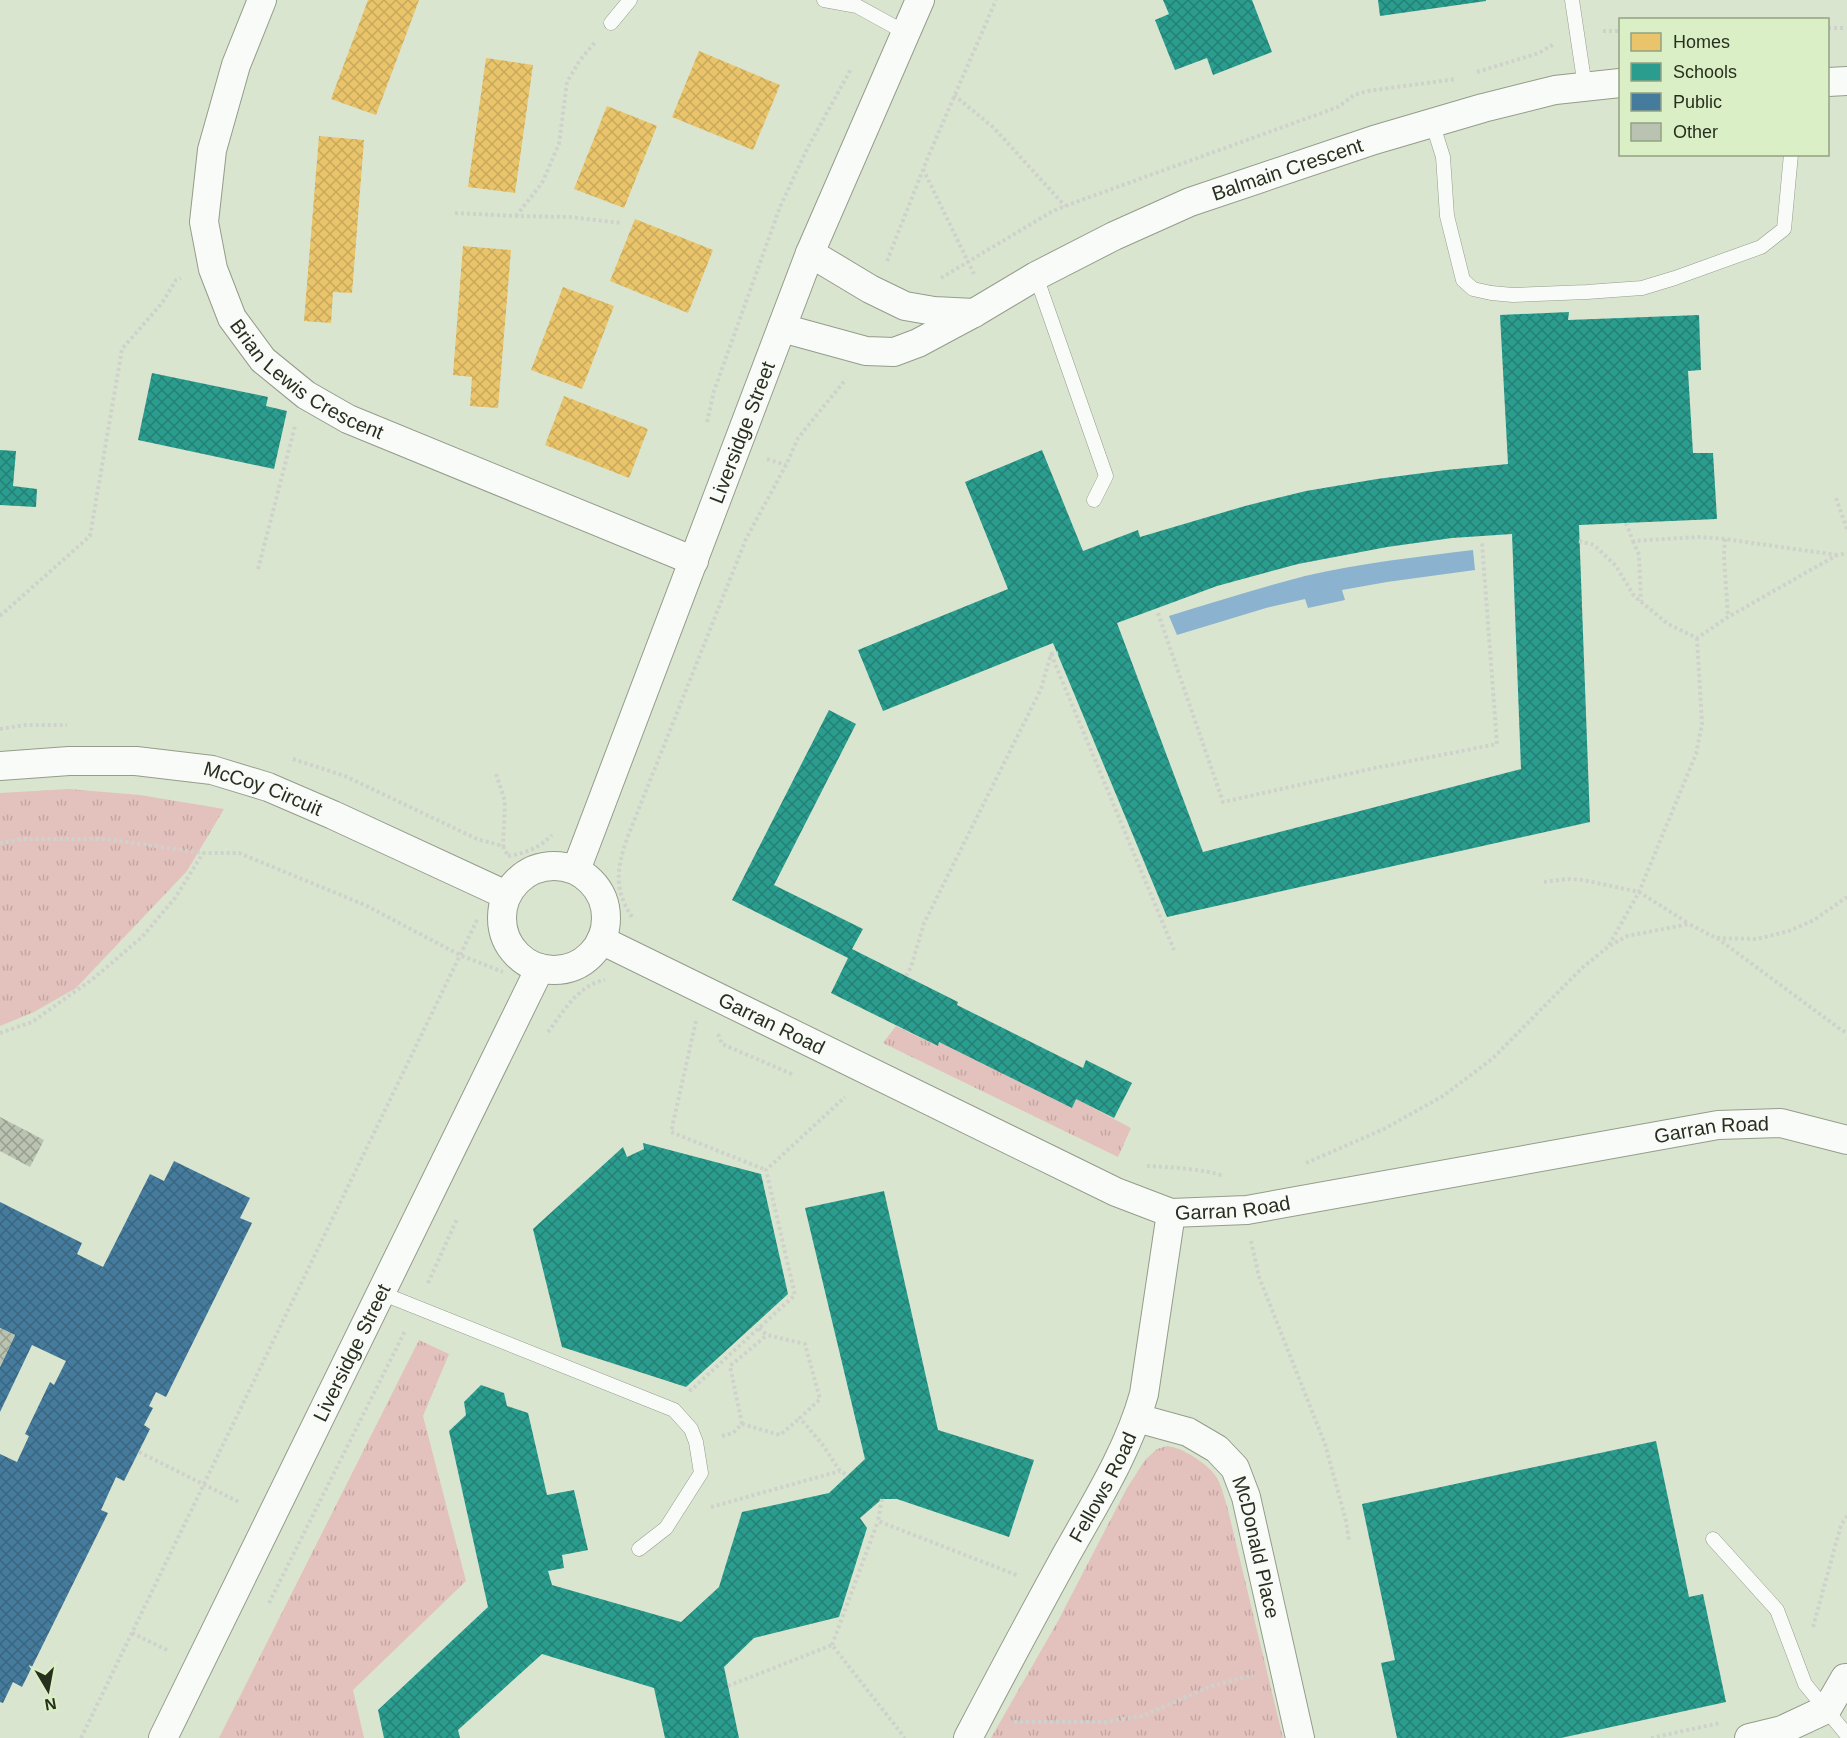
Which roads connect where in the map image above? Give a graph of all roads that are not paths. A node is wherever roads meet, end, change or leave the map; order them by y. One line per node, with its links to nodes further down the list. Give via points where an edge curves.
1 (262, 0): 19 (street, Brian Lewis Crescent, via 236,65 212,150 204,222 213,269 232,318 264,360 303,393 348,419)
2 (630, 0): 6 (lane)
3 (824, 0): 7 (lane, via 857,6)
4 (920, 0): 7 (street, Liversidge Street)
5 (1572, 0): 11 (lane)
6 (611, 23)
7 (906, 33): 14 (street, Liversidge Street)
8 (1847, 81): 9 (street)
9 (1829, 82)
10 (1619, 83): 11 (street, Balmain Crescent)
11 (1585, 87): 12 (street, Balmain Crescent, via 1555,90)
12 (1432, 122): 13 (lane, via 1443,157 1447,216 1463,280 1473,289 1491,293 1642,288 1761,247 1784,229); 15 (street, Balmain Crescent, via 1190,202)
13 (1791, 156)
14 (810, 253): 16 (street, via 905,306 934,311); 17 (street, Liversidge Street)
15 (1036, 276): 16 (street, Balmain Crescent); 18 (lane, via 1106,476)
16 (981, 309): 17 (street, Balmain Crescent, via 918,344 894,352 866,351)
17 (782, 328): 19 (street, Liversidge Street)
18 (1094, 500)
19 (694, 561): 21 (street, Liversidge Street)
20 (0, 766): 22 (street, McCoy Circuit, via 136,761 212,770 268,787 333,814)
21 (576, 870): 22 (street, via 559,865 532,870); 23 (street, via 592,881 602,896 606,922)
22 (506, 896): 24 (street, via 502,925 508,944 522,959)
23 (602, 940): 24 (street, via 576,966); 26 (street, Garran Road, via 1116,1192)
24 (540, 968): 27 (street, Liversidge Street)
25 (1847, 1140): 26 (street, Garran Road, via 1781,1124 1718,1125 1247,1210)
26 (1171, 1213): 28 (street, Fellows Road)
27 (381, 1293): 30 (lane, via 674,1410 691,1428 701,1473 666,1528); 35 (street, Liversidge Street)
28 (1137, 1418): 33 (street, Fellows Road, via 1110,1477); 36 (street, McDonald Place, via 1188,1432 1217,1449 1235,1468 1246,1497)
29 (1713, 1539): 32 (lane, via 1777,1610 1805,1684)
30 (639, 1549)
31 (1845, 1678): 32 (street)
32 (1827, 1709): 34 (lane); 37 (street, via 1782,1730)
33 (972, 1730)
34 (1847, 1735)
35 (163, 1738)
36 (1300, 1738)
37 (1749, 1738)

